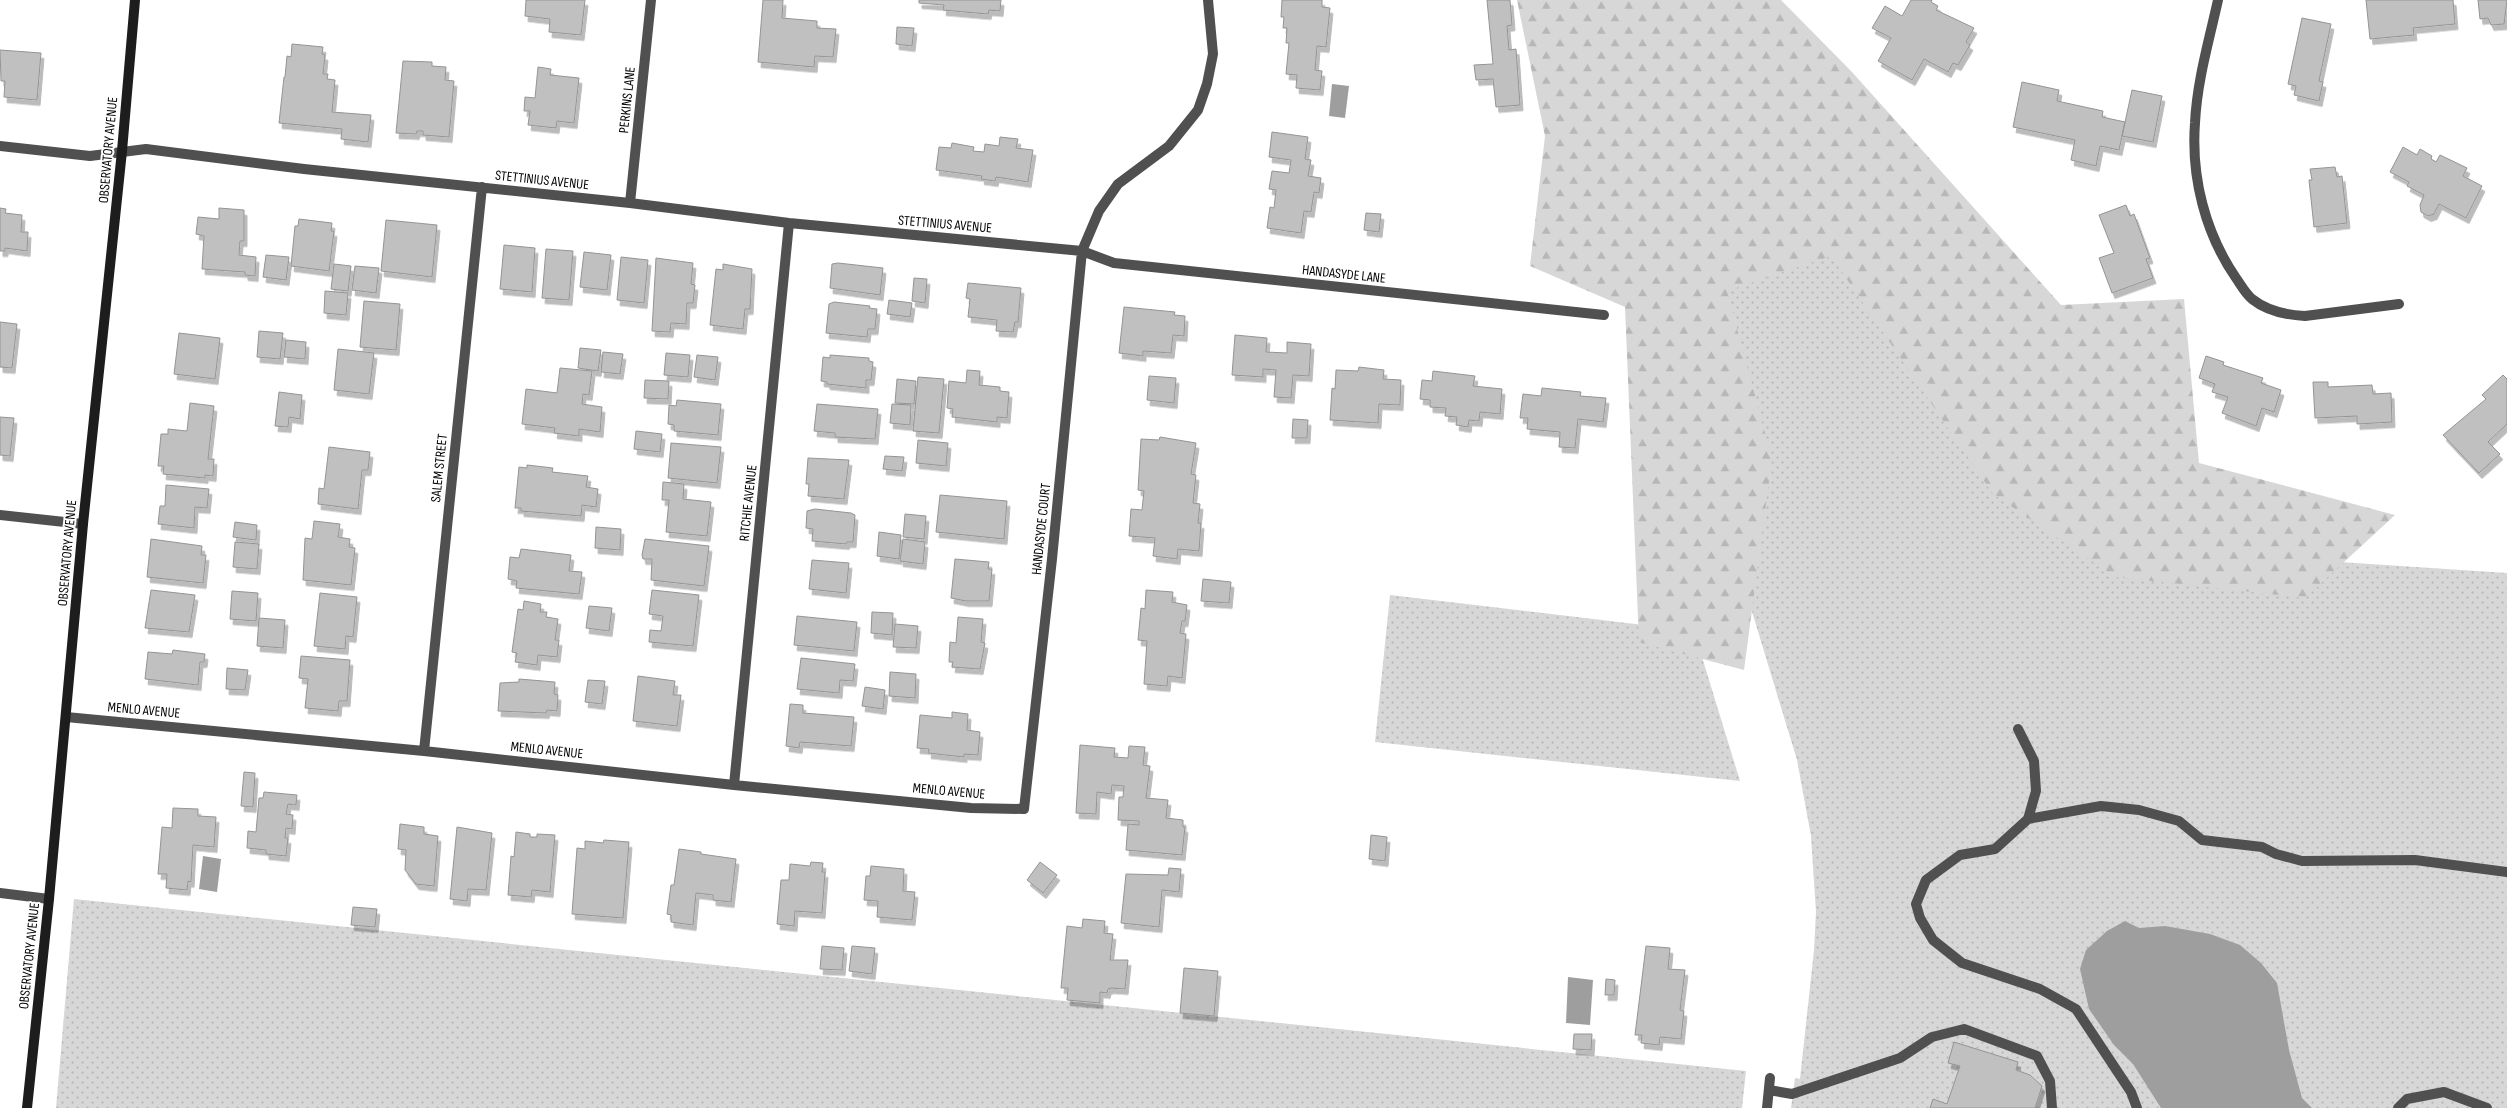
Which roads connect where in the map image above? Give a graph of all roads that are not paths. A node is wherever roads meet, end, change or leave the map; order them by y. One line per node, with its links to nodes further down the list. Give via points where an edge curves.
1 (135, 0): 6 (street, OBSERVATORY AVENUE)
2 (651, 0): 8 (street, PERKINS LANE)
3 (1208, 0): 10 (street, HANDASYDE COURT, via 1213,54 1198,110 1169,146 1118,184 1099,211)
4 (2218, 0): 11 (street, via 2198,92 2194,124 2195,157 2201,200 2229,268 2253,300 2289,315 2305,316)
5 (0, 146): 6 (street, STETTINIUS AVENUE, via 90,156)
6 (122, 151): 7 (street, STETTINIUS AVENUE, via 146,149); 14 (street, OBSERVATORY AVENUE)
7 (482, 188): 8 (street, STETTINIUS AVENUE); 17 (street, SALEM STREET)
8 (630, 203): 9 (street, STETTINIUS AVENUE)
9 (789, 223): 10 (street, STETTINIUS AVENUE); 18 (street, RITCHIE AVENUE)
10 (1082, 251): 12 (street, HANDASYDE LANE, via 1114,263); 19 (street, HANDASYDE COURT)
11 (2399, 304)
12 (1604, 316)
13 (0, 515): 14 (street)
14 (83, 524): 15 (street, OBSERVATORY AVENUE)
15 (66, 717): 17 (street, MENLO AVENUE); 23 (street, OBSERVATORY AVENUE)
16 (2018, 729): 20 (street, via 2034,761 2036,791)
17 (424, 751): 18 (street, MENLO AVENUE)
18 (734, 785): 19 (street, MENLO AVENUE, via 971,808)
19 (1024, 809)
20 (2028, 819): 21 (street, via 2101,806 2139,810 2179,821 2202,840 2262,847 2302,861 2415,860); 29 (street, via 1995,849 1960,855 1926,880 1916,904 1920,918 1933,940 1962,963 2040,989 2076,1009 2131,1092)
21 (2507, 872)
22 (0, 893): 23 (street)
23 (49, 899): 26 (street, OBSERVATORY AVENUE)
24 (1770, 1078): 25 (street)
25 (1769, 1090): 27 (street); 28 (street, via 1792,1094 1900,1058 1932,1037 1964,1029 2037,1056 2050,1081)
26 (27, 1108)
27 (1767, 1108)
28 (2052, 1108)
29 (2138, 1108)
30 (2398, 1108): 31 (street, via 2407,1099 2444,1092)
31 (2487, 1108)

